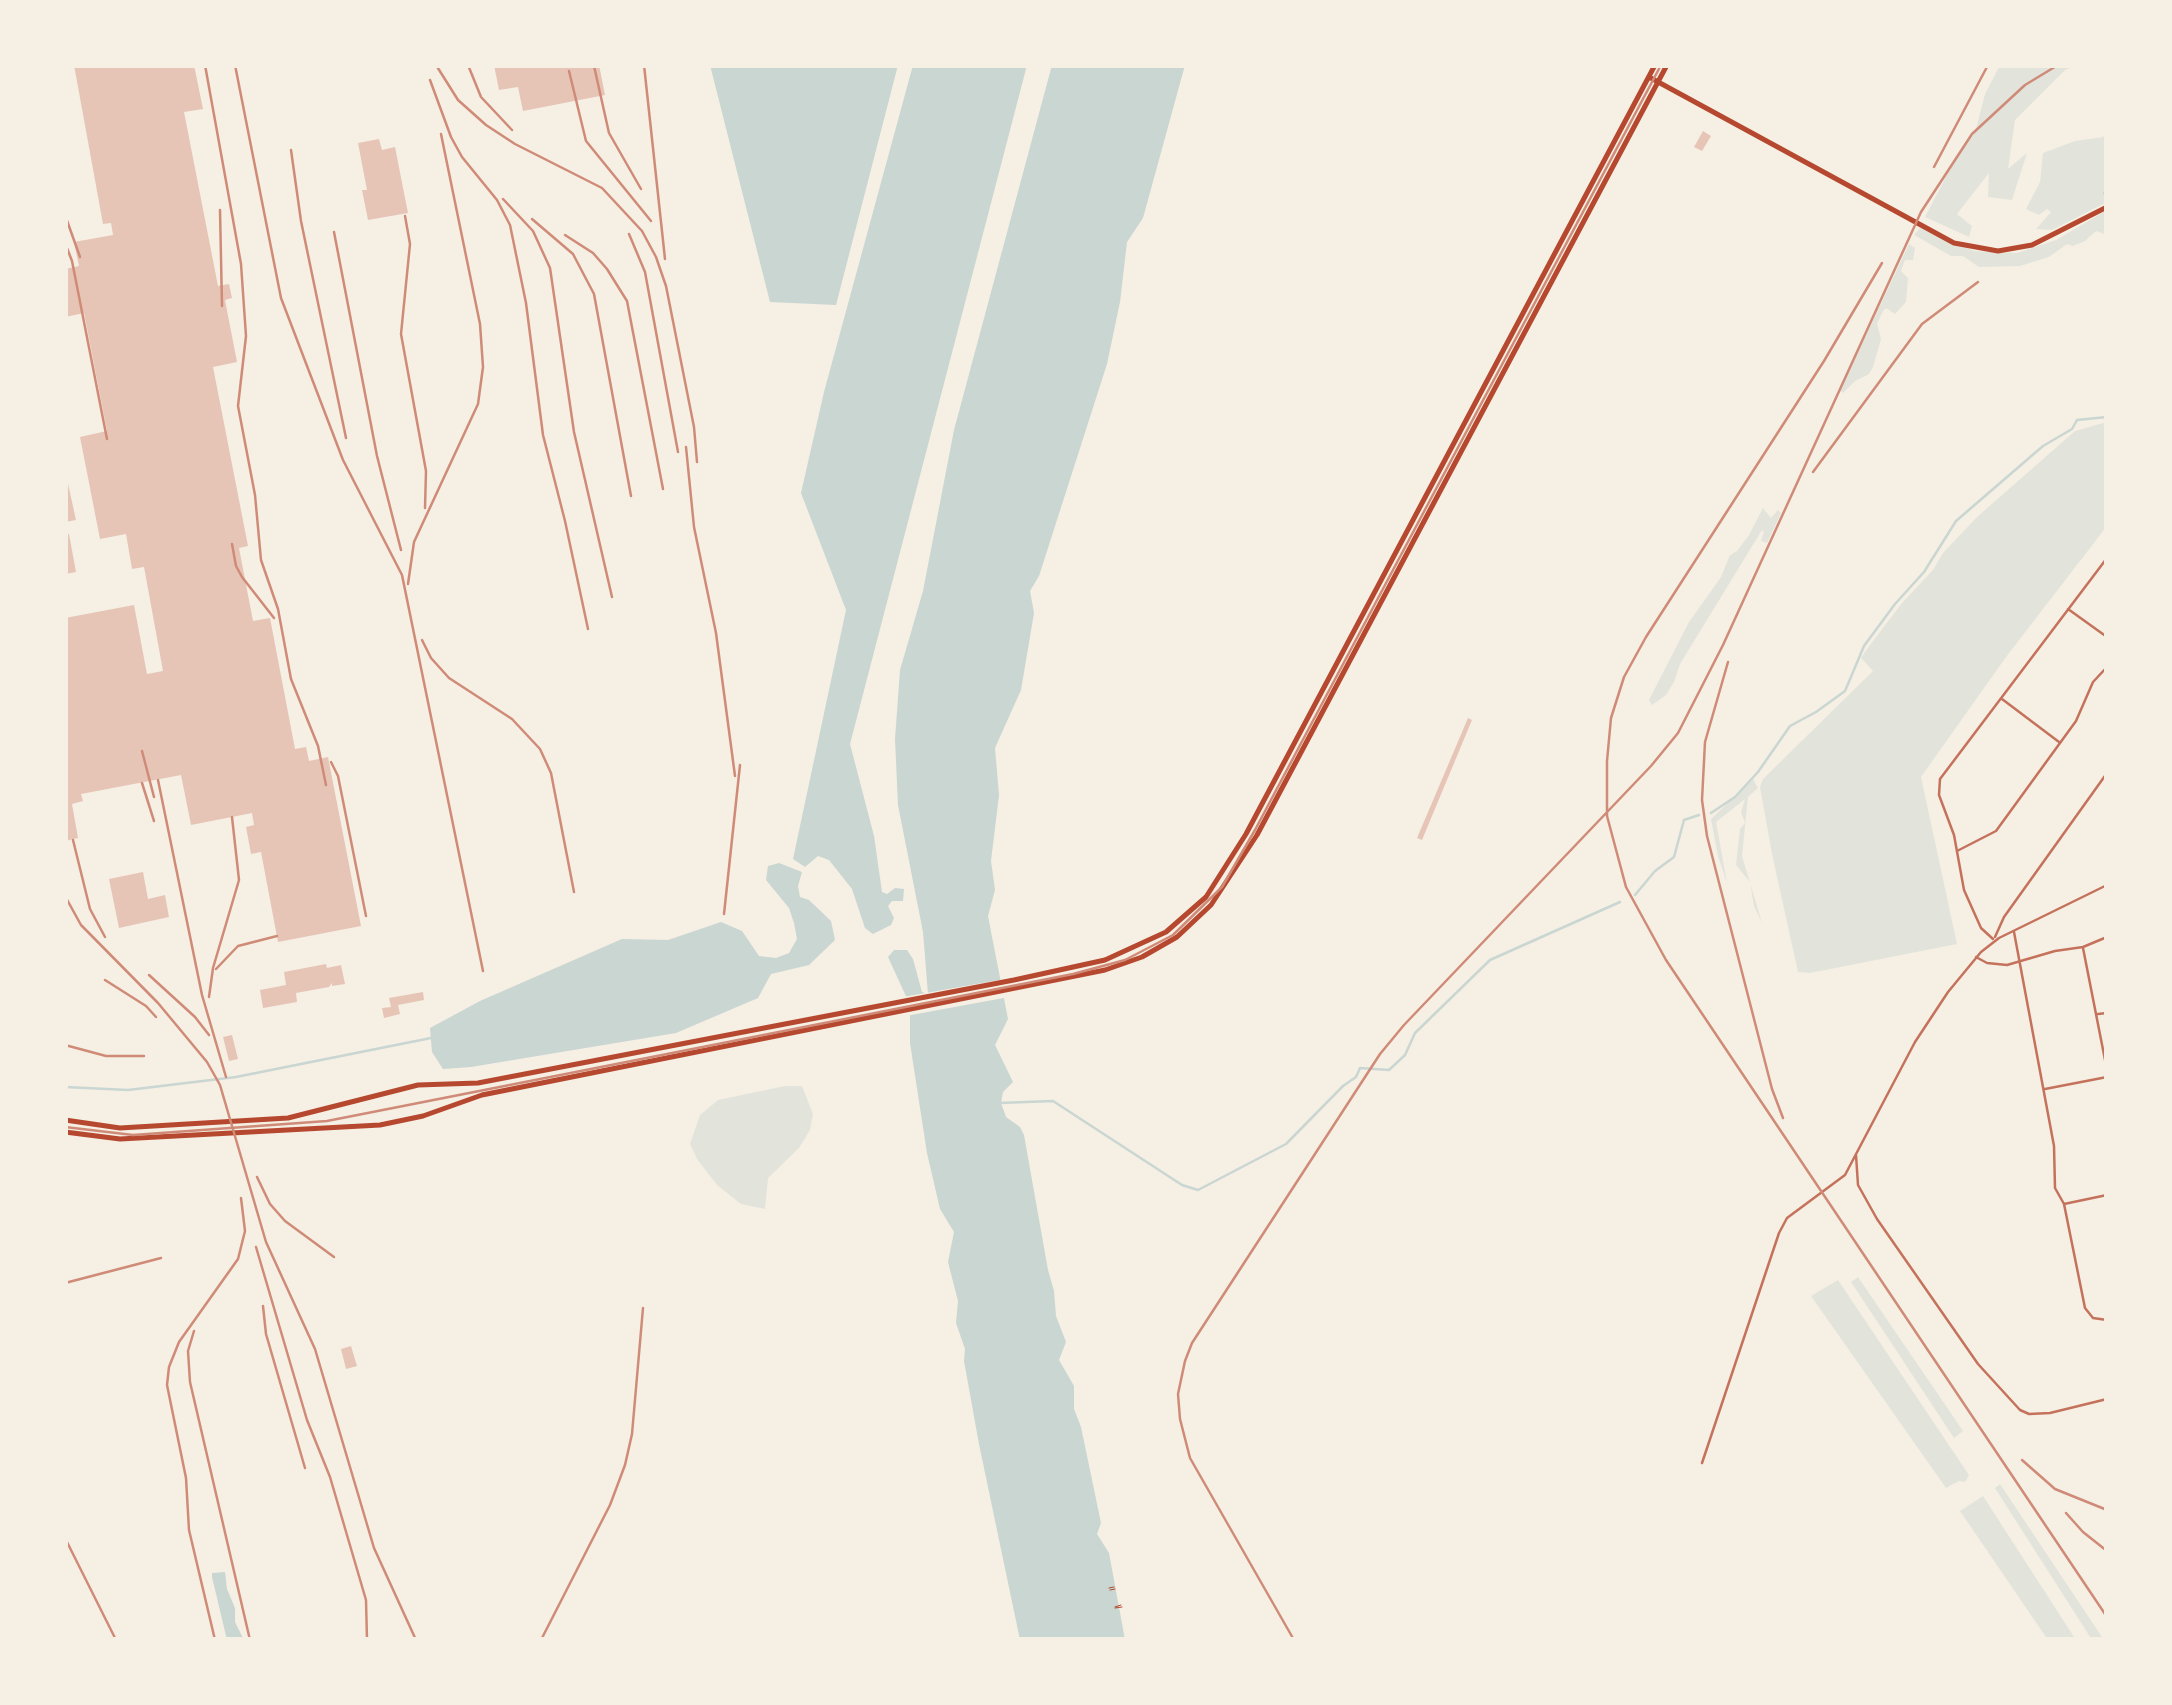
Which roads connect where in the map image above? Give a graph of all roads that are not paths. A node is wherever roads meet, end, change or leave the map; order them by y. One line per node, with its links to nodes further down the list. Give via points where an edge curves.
1 (1655, 65): 3 (main road)
2 (1667, 65): 4 (main road)
3 (1649, 77): 4 (main road); 21 (main road, via 1217,883 1178,924 1105,960)
4 (1658, 81): 5 (main road, via 1954,243 1998,251 2032,245); 21 (main road, via 1225,888 1177,937 1142,957 1016,989)
5 (2107, 207)
6 (2107, 558): 7 (street)
7 (2068, 609): 8 (street); 10 (street)
8 (2107, 637)
9 (2107, 667): 11 (street)
10 (2002, 698): 11 (street); 13 (street, via 1940,779)
11 (2060, 743): 13 (street, via 1996,831)
12 (2107, 774): 17 (street)
13 (1956, 852): 17 (street, via 1971,909)
14 (2107, 885): 15 (street)
15 (2013, 931): 17 (street); 20 (street)
16 (2107, 938): 18 (street)
17 (1994, 940): 19 (street)
18 (2083, 947): 20 (street); 23 (street)
19 (1976, 957): 20 (street, via 1996,965); 29 (street, via 1915,1042)
20 (2019, 963): 26 (street)
21 (877, 1011): 27 (main road, via 478,1083 418,1085 288,1118 120,1128); 28 (main road, via 482,1095 380,1125 120,1139)
22 (2107, 1012): 23 (street)
23 (2096, 1015): 24 (street)
24 (2107, 1070)
25 (2107, 1077): 26 (street)
26 (2042, 1089): 31 (street)
27 (65, 1120)
28 (65, 1132)
29 (1856, 1154): 33 (street, via 1858,1185 1870,1210 2013,1404 2038,1415); 34 (street, via 1844,1175 1787,1218 1779,1234)
30 (2107, 1195): 31 (street)
31 (2064, 1204): 32 (street, via 2085,1308 2092,1318)
32 (2107, 1320)
33 (2107, 1399)
34 (1702, 1463)

